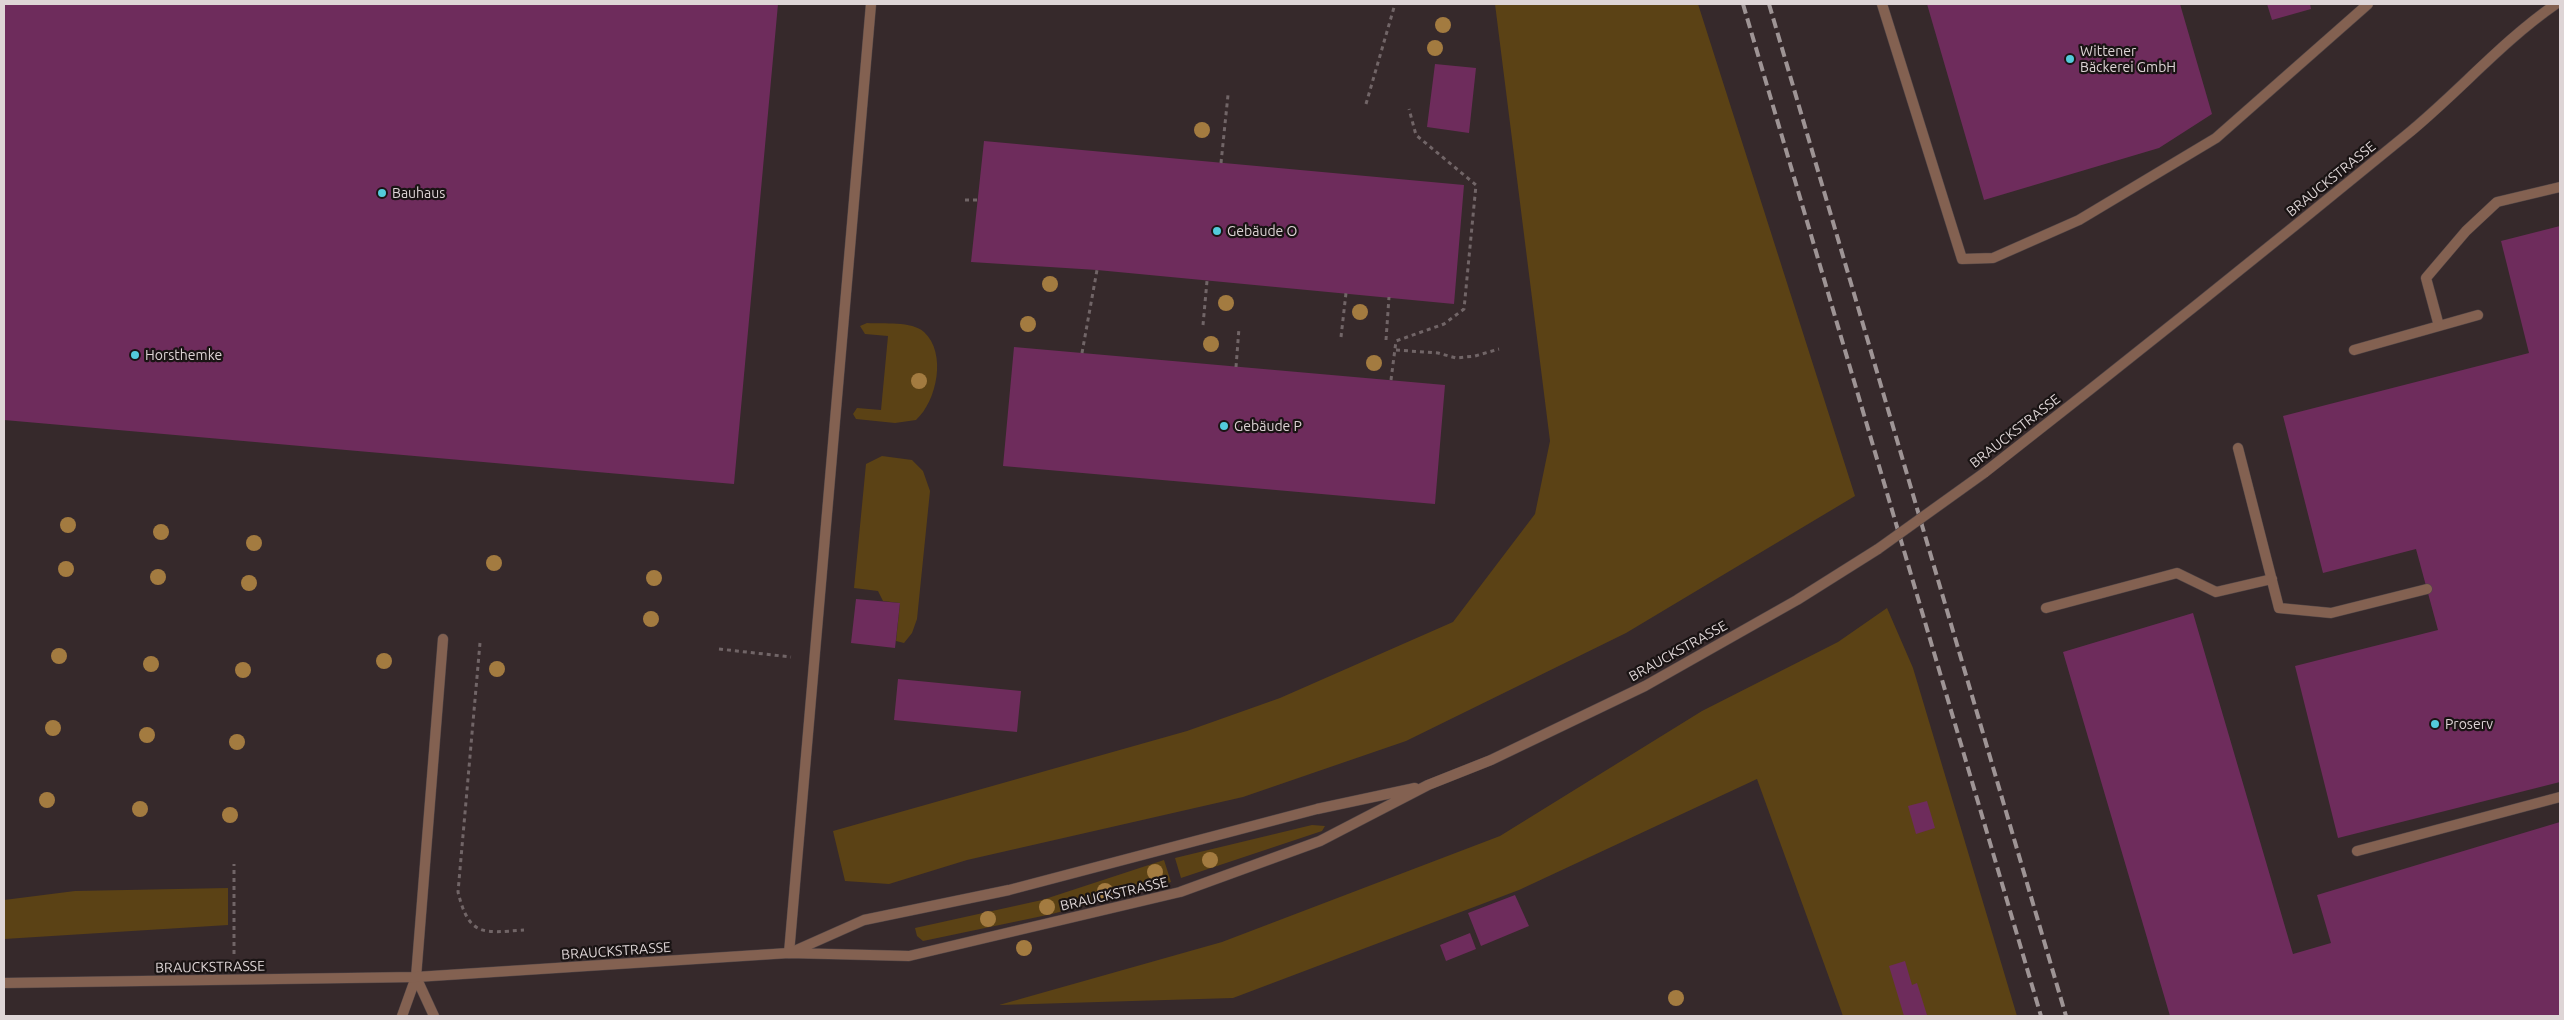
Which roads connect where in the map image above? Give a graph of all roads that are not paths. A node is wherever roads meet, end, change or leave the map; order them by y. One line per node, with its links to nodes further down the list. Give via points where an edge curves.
1 (871, 4): 17 (street)
2 (1882, 4): 3 (street, via 1962,259 1993,258 2079,220 2216,138)
3 (2368, 4)
4 (2556, 4): 14 (street, BRAUCKSTRASSE, bridge, via 2436,110 2182,319 1984,473 1878,549 1797,600 1645,686 1491,760)
5 (2560, 187): 7 (street, via 2497,202 2466,232 2426,278)
6 (2478, 315): 7 (street)
7 (2439, 326): 8 (street)
8 (2354, 350)
9 (2238, 448): 10 (street)
10 (2272, 579): 11 (street, via 2279,608 2331,613); 12 (street, via 2216,592 2176,573)
11 (2427, 589)
12 (2046, 608)
13 (443, 639): 18 (street)
14 (1428, 785): 17 (street, BRAUCKSTRASSE, via 1317,809 1009,890 864,920); 17 (street, BRAUCKSTRASSE, via 1320,841 1180,892 909,956)
15 (2560, 797): 16 (street)
16 (2357, 851)
17 (789, 953): 18 (street, BRAUCKSTRASSE)
18 (416, 977): 19 (street, BRAUCKSTRASSE); 20 (street); 21 (street)
19 (4, 983)
20 (402, 1016)
21 (434, 1016)

